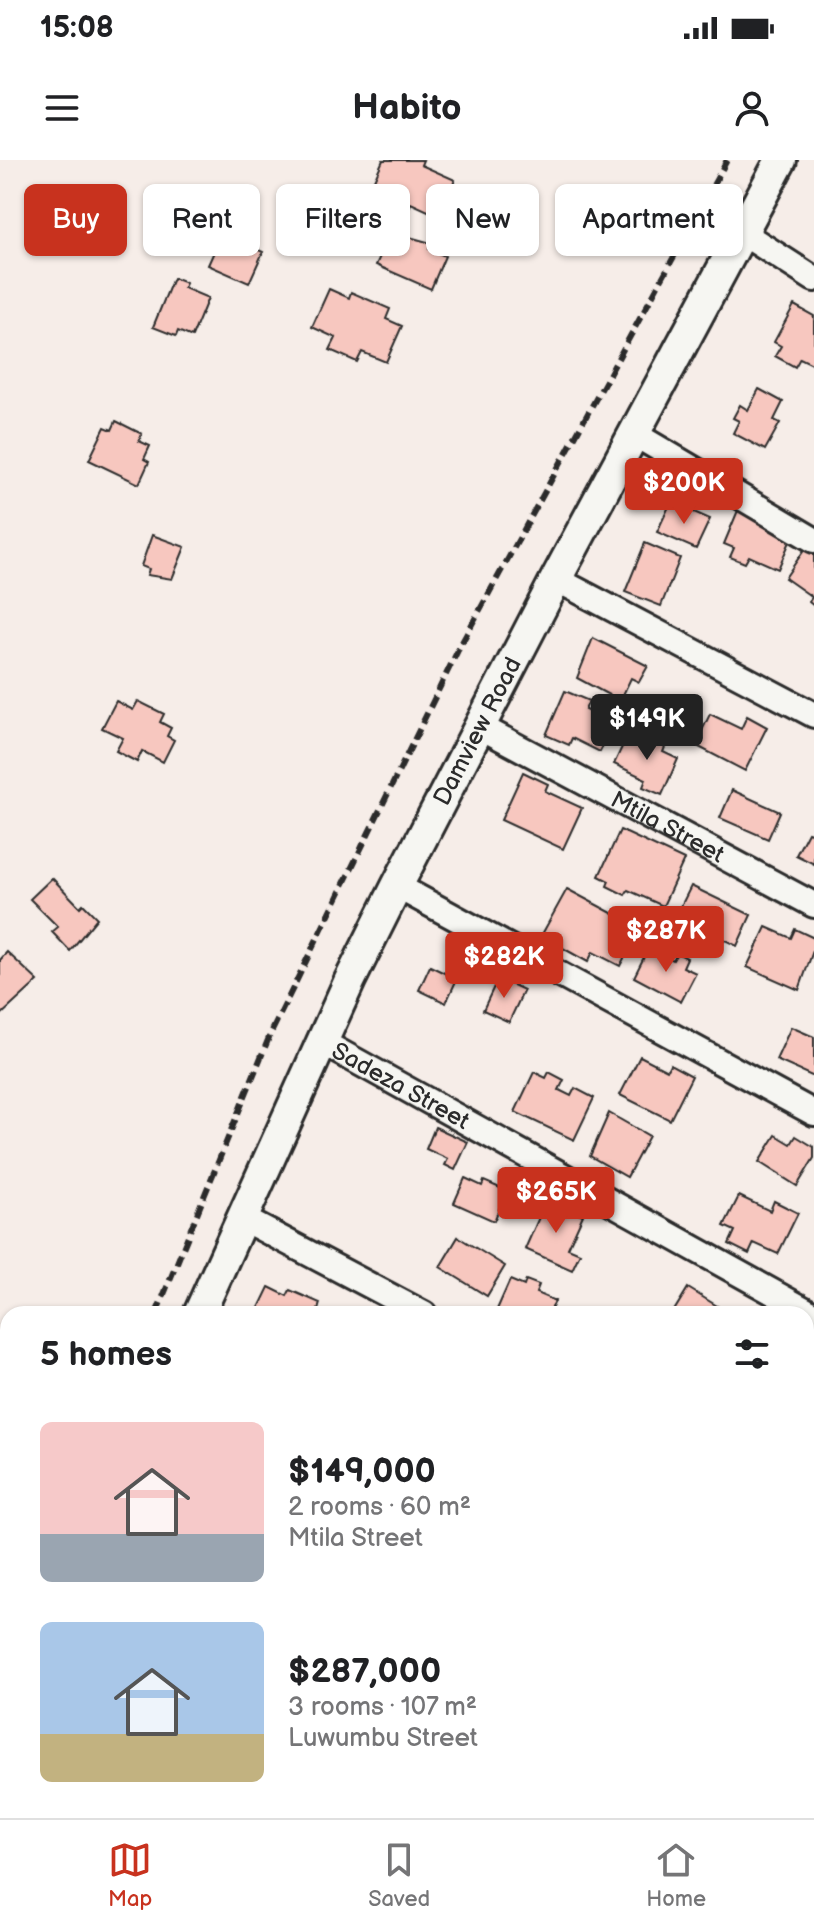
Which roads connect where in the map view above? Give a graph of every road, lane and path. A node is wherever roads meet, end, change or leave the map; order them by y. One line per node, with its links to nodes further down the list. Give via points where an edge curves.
1 (781, 160): 2 (street, Damview Road)
2 (743, 228)
3 (743, 233): 5 (street)
4 (729, 256): 6 (street, Damview Road)
5 (814, 279)
6 (636, 435): 7 (street); 8 (street, Damview Road)
7 (814, 540)
8 (556, 579): 9 (street); 10 (street, Damview Road)
9 (814, 715)
10 (479, 726): 11 (street, Damview Road); 12 (street, Mtila Street)
11 (397, 886): 13 (street, Damview Road); 14 (street)
12 (814, 905)
13 (322, 1042): 15 (street, Damview Road); 18 (street, Sadeza Street)
14 (814, 1113)
15 (242, 1218): 16 (street, Damview Road); 17 (street)
16 (203, 1306)
17 (409, 1306)
18 (798, 1306)

